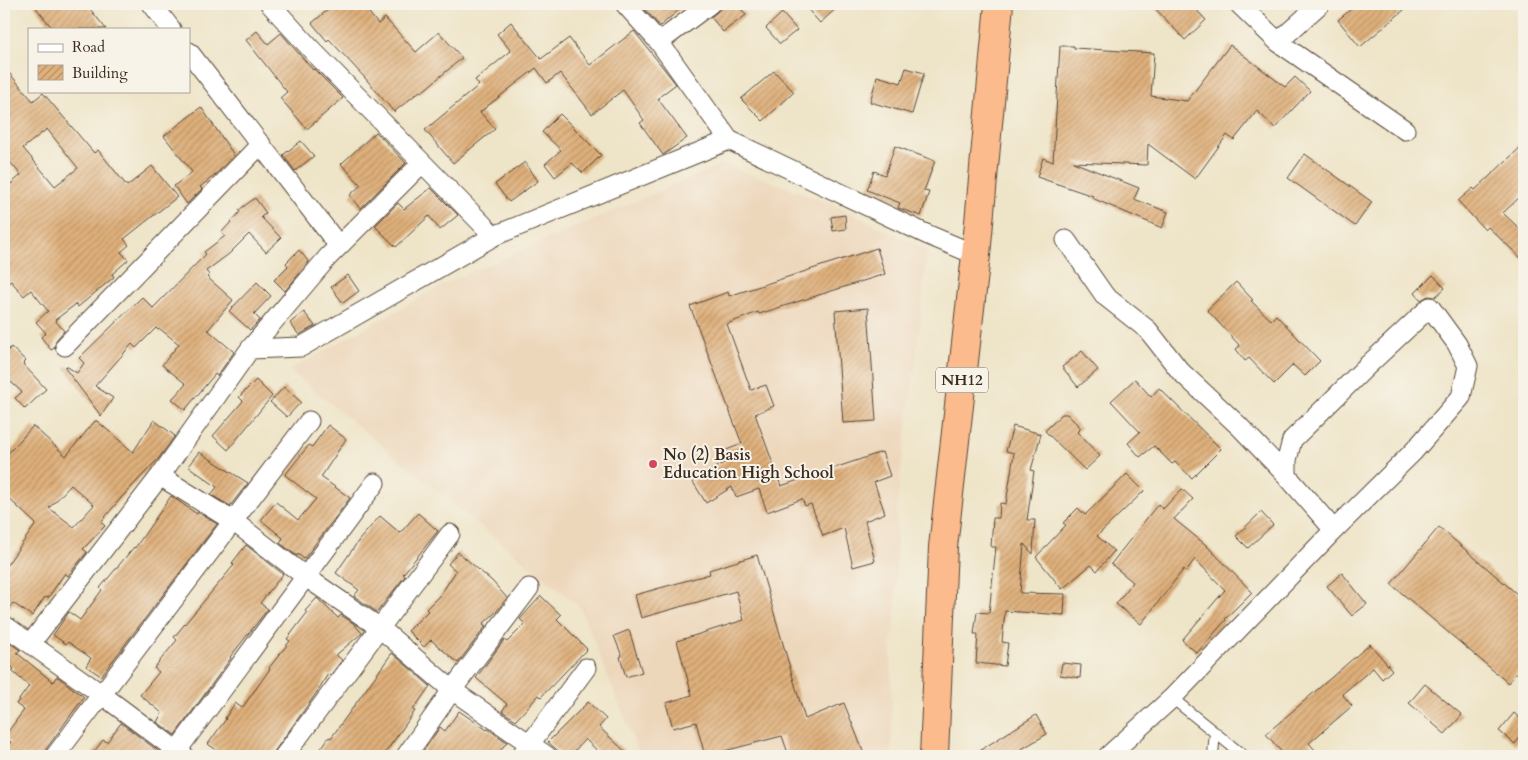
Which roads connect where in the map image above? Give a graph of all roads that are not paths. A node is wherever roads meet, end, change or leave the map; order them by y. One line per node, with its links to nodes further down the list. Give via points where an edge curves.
1 (152, 4): 8 (street)
2 (270, 4): 15 (street)
3 (624, 4): 9 (street)
4 (710, 4): 9 (street)
5 (999, 4): 19 (highway, NH12)
6 (1239, 4): 10 (street)
7 (1320, 4): 10 (street)
8 (170, 28)
9 (660, 42): 13 (street)
10 (1278, 42): 12 (street)
11 (190, 53): 14 (street)
12 (1405, 130)
13 (729, 140): 16 (street); 19 (street)
14 (261, 144): 18 (street); 20 (street)
15 (422, 163): 16 (street); 18 (street)
16 (494, 236): 21 (street, via 301,347)
17 (1066, 240): 24 (street, via 1105,296 1148,330 1180,371)
18 (339, 246): 21 (street)
19 (976, 255): 45 (highway, NH12, via 943,547)
20 (65, 346)
21 (250, 349): 23 (street)
22 (309, 421): 26 (street)
23 (160, 476): 26 (street); 33 (street)
24 (1287, 476): 27 (street); 27 (street, via 1292,440 1430,307 1457,344 1468,366 1461,397 1413,452)
25 (375, 482): 29 (street)
26 (233, 521): 29 (street); 36 (street)
27 (1334, 530): 37 (street)
28 (450, 534): 32 (street)
29 (306, 578): 32 (street); 40 (street)
30 (529, 588): 35 (street)
31 (4, 625): 33 (street)
32 (380, 628): 35 (street); 42 (street)
33 (31, 644): 36 (street)
34 (586, 668): 39 (street)
35 (452, 690): 39 (street); 43 (street)
36 (101, 694): 40 (street); 41 (street)
37 (1172, 698): 38 (lane); 46 (street)
38 (1215, 732): 47 (lane); 48 (lane)
39 (525, 750): 44 (street)
40 (178, 755)
41 (55, 756)
42 (284, 756)
43 (406, 756)
44 (546, 756)
45 (934, 756)
46 (1108, 756)
47 (1212, 756)
48 (1244, 756)

